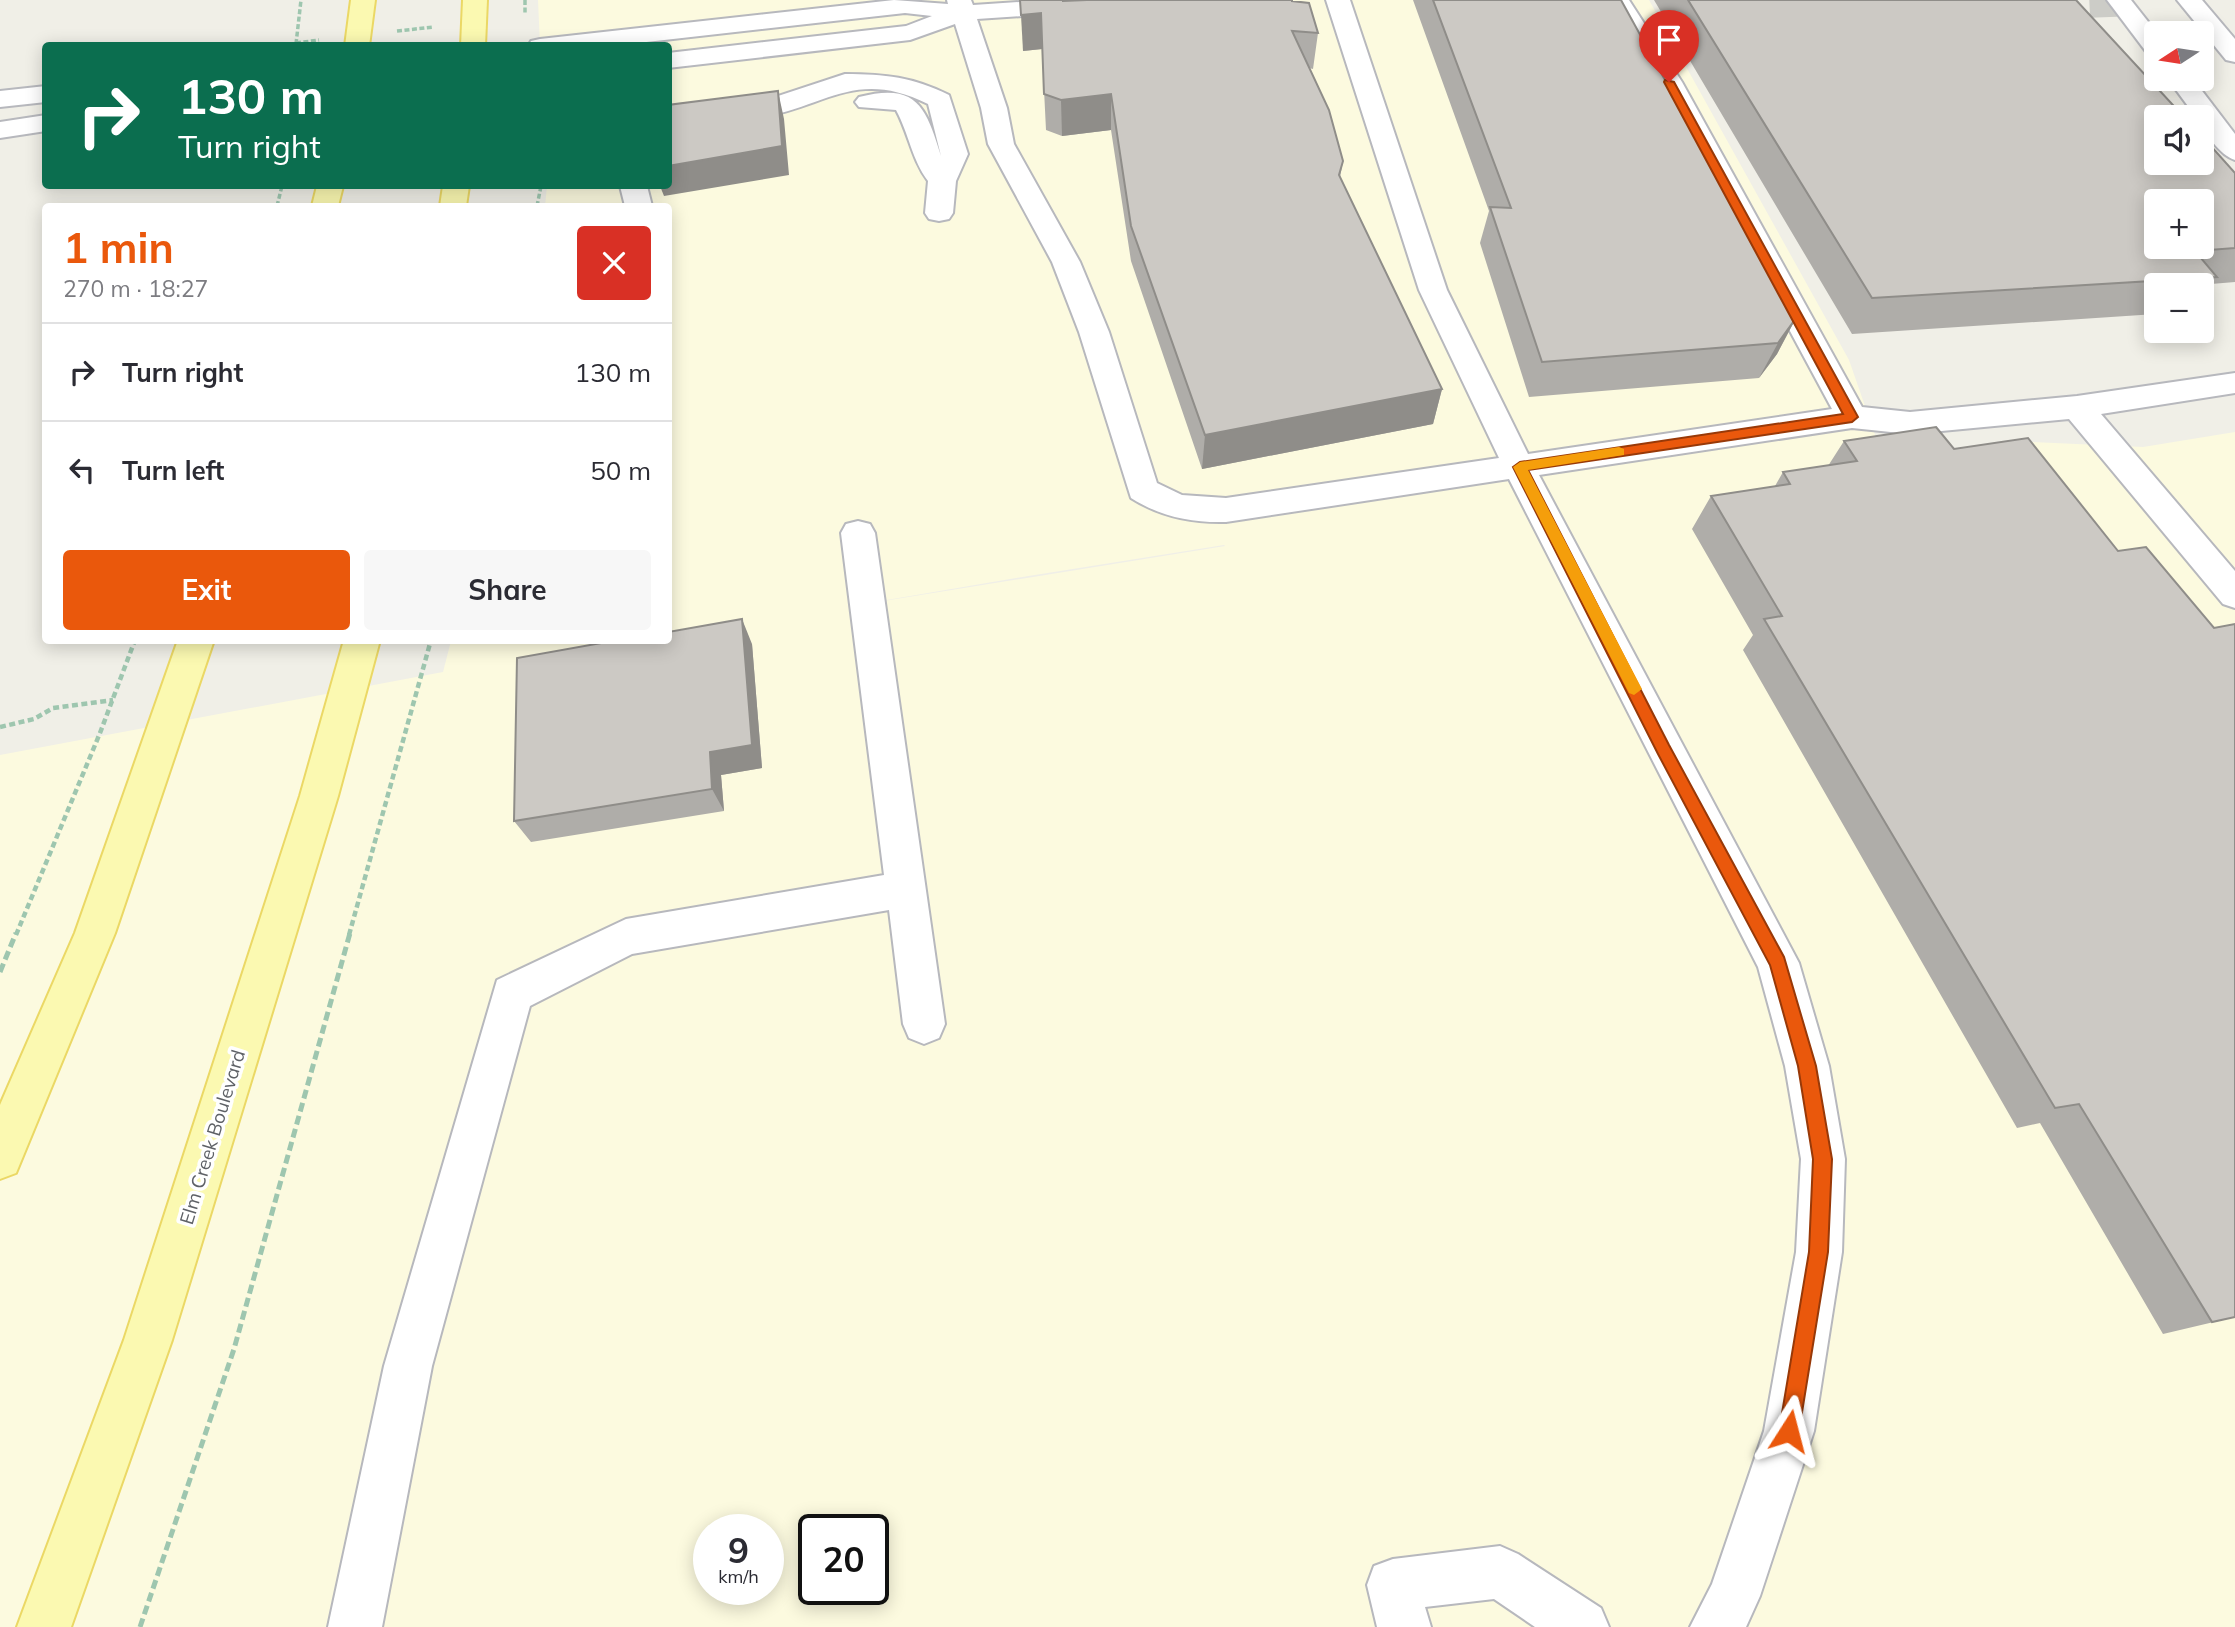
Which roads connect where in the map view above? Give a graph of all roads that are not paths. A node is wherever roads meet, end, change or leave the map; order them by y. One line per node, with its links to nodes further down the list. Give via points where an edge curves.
1 (363, 0): 10 (main road)
2 (1158, 0): 8 (street)
3 (1338, 0): 25 (street, via 1433,290)
4 (1617, 0): 24 (street, via 1669,82)
5 (2147, 0): 7 (street)
6 (2189, 0): 12 (street)
7 (2120, 2): 9 (street)
8 (961, 6): 11 (street, via 905,6); 13 (street, via 910,33); 25 (street, via 995,108 1001,144 1066,262 1094,332 1143,490 1182,509 1226,510)
9 (2144, 33)
10 (358, 41)
11 (576, 42)
12 (2235, 55)
13 (672, 61)
14 (2189, 91): 20 (street)
15 (42, 94): 16 (street)
16 (0, 99)
17 (672, 122): 21 (street, via 764,109 895,100 906,105 919,128 930,165 942,181)
18 (42, 125): 19 (street)
19 (0, 130)
20 (2235, 152)
21 (939, 212)
22 (2235, 383): 23 (street)
23 (2077, 407): 24 (street, via 1910,424); 27 (street)
24 (1852, 417): 25 (street)
25 (1520, 467): 37 (street, via 1778,963 1810,1079 1823,1159 1819,1252 1789,1431 1734,1596)
26 (858, 533): 30 (street)
27 (2235, 596)
28 (195, 644): 32 (main road, via 95,933)
29 (361, 644): 33 (main road, Elm Creek Boulevard, via 319,796 148,1340)
30 (906, 889): 31 (street); 34 (street, via 626,937 512,994 408,1366)
31 (924, 1024)
32 (0, 1157)
33 (44, 1627)
34 (355, 1627)
35 (1404, 1627): 36 (street, via 1392,1585 1500,1572)
36 (1582, 1627)
37 (1717, 1627)

